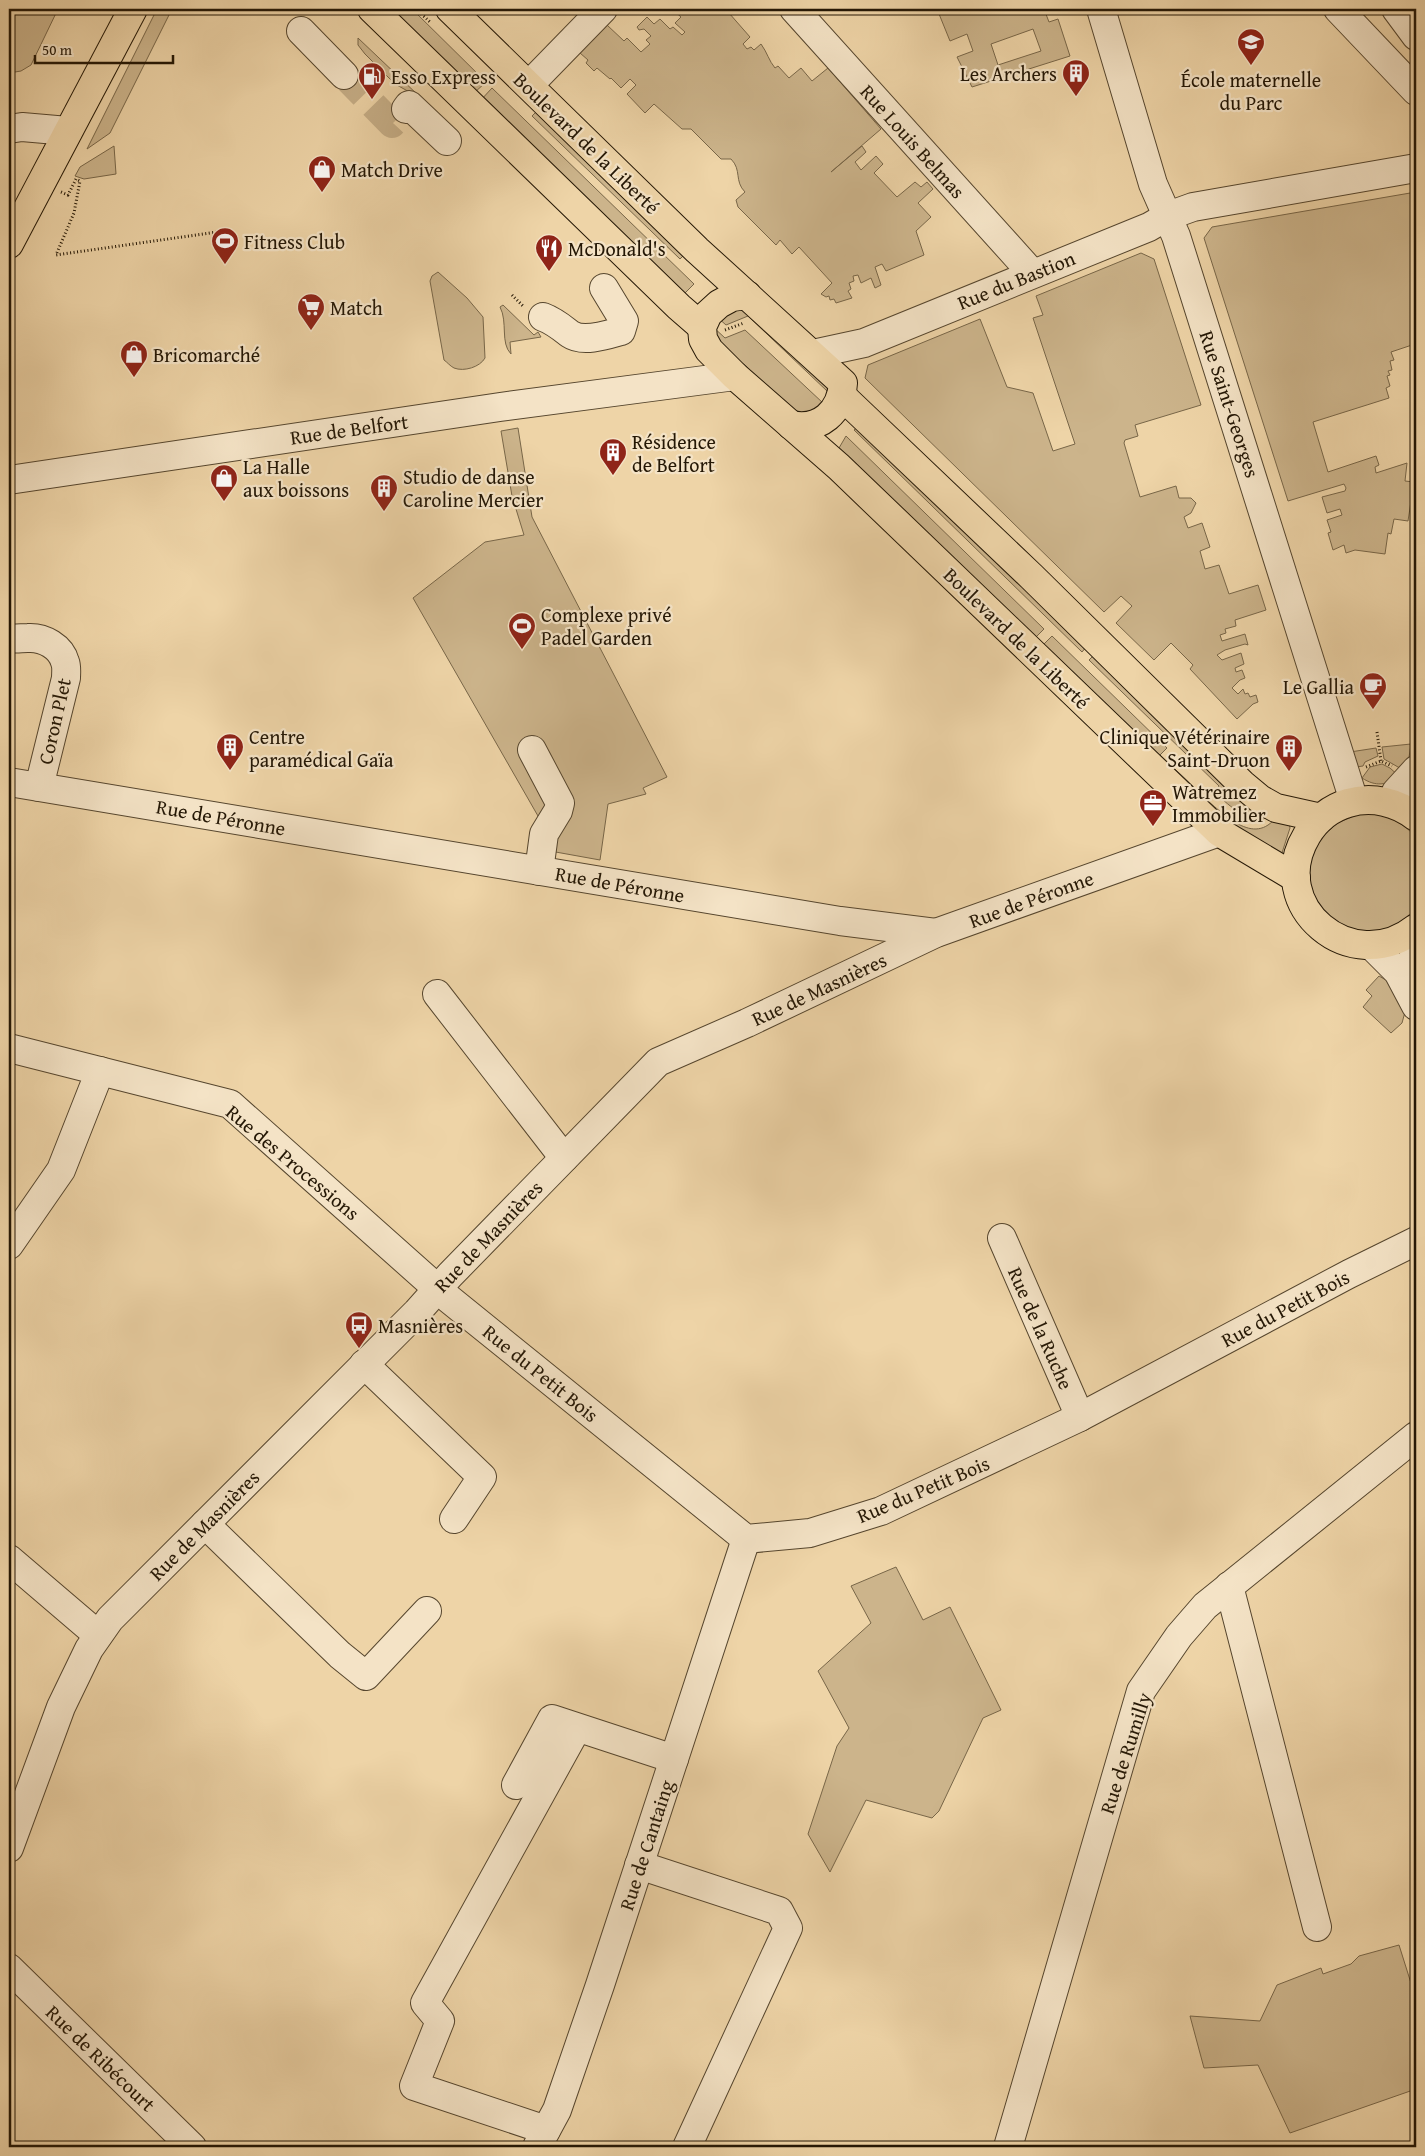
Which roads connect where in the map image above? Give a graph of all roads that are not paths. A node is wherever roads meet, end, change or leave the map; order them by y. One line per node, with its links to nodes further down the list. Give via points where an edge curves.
1 (133, 9): 16 (main road)
2 (372, 9): 25 (main road, Boulevard de la Liberté, via 679,307)
3 (450, 9): 12 (main road, Boulevard de la Liberté)
4 (603, 9): 12 (street)
5 (1101, 9): 19 (street, Rue Saint-Georges, via 1153,184)
6 (1338, 9): 13 (street)
7 (1396, 9): 10 (street)
8 (801, 11): 21 (street, Rue Louis Belmas)
9 (301, 31): 11 (street)
10 (1416, 36)
11 (344, 75)
12 (529, 85): 23 (main road, Boulevard de la Liberté, via 697,250)
13 (1416, 91)
14 (406, 109): 17 (street, via 410,105)
15 (9, 129): 16 (street)
16 (68, 131): 20 (main road)
17 (447, 141)
18 (1416, 168): 19 (street, Rue du Bastion, via 1202,204)
19 (1168, 216): 21 (street, Rue du Bastion); 38 (street, Rue Saint-Georges)
20 (9, 244)
21 (1032, 273): 26 (street, Rue du Bastion)
22 (604, 288): 24 (street, via 624,321 621,331 578,338)
23 (748, 295): 25 (main road, via 732,297 708,314); 27 (main road, Boulevard de la Liberté)
24 (536, 310)
25 (711, 334): 28 (main road, Boulevard de la Liberté); 29 (street)
26 (864, 343): 27 (street, Rue du Bastion); 30 (street, via 852,360)
27 (813, 354): 30 (main road, Boulevard de la Liberté)
28 (735, 376): 29 (street, Rue de Belfort); 31 (main road, Boulevard de la Liberté)
29 (689, 383): 32 (street, Rue de Belfort, via 490,408)
30 (843, 389): 31 (main road, via 835,409 824,420 808,427); 41 (main road, Boulevard de la Liberté, via 1242,784 1276,808)
31 (790, 425): 42 (main road, Boulevard de la Liberté, via 846,474)
32 (9, 480)
33 (9, 638): 37 (street, Coron Plet, via 48,642 60,652 66,663 66,678)
34 (532, 750): 43 (street, via 560,803 544,834)
35 (1413, 772): 39 (street)
36 (9, 782): 37 (street, Rue de Péronne)
37 (39, 787): 43 (street, Rue de Péronne)
38 (1354, 801): 39 (main road); 41 (main road, via 1331,810)
39 (1391, 803): 40 (main road)
40 (1416, 817)
41 (1321, 818): 44 (main road, via 1301,846)
42 (1219, 832): 44 (main road, Boulevard de la Liberté); 47 (street, Rue de Péronne)
43 (539, 871): 45 (street, Rue de Péronne)
44 (1296, 878): 48 (main road, via 1306,911 1322,928 1351,944)
45 (855, 923): 47 (street, Rue de Péronne); 50 (street, via 863,946)
46 (1414, 931): 48 (main road, via 1394,942); 49 (street)
47 (936, 933): 50 (street, Rue de Masnières)
48 (1372, 946): 52 (street, via 1398,972)
49 (1416, 967)
50 (859, 970): 55 (street, Rue de Masnières, via 658,1062)
51 (437, 994): 55 (street)
52 (1416, 1006)
53 (9, 1048): 54 (street, Rue des Processions)
54 (100, 1071): 58 (street, via 61,1170); 59 (street, Rue des Processions, via 230,1104)
55 (564, 1158): 59 (street, Rue de Masnières)
56 (1002, 1238): 61 (street, Rue de la Ruche)
57 (1416, 1241): 61 (street, Rue du Petit Bois)
58 (9, 1246)
59 (438, 1288): 60 (street, Rue de Masnières); 65 (street, Rue du Petit Bois)
60 (364, 1364): 63 (street, via 482,1477); 64 (street, Rue de Masnières)
61 (1080, 1418): 65 (street, Rue du Petit Bois, via 881,1511 810,1532)
62 (1416, 1436): 67 (street, Rue de Rumilly)
63 (454, 1519)
64 (204, 1524): 68 (street, via 366,1676); 69 (street, Rue de Masnières)
65 (746, 1539): 71 (street, Rue de Cantaing)
66 (9, 1559): 69 (street)
67 (1229, 1586): 75 (street); 78 (street, Rue de Rumilly, via 1204,1606 1141,1691)
68 (427, 1612)
69 (98, 1635): 73 (street, Rue de Masnières, via 61,1706)
70 (577, 1728): 71 (street); 72 (street, via 552,1719); 77 (street, via 424,2003 440,2020 414,2086)
71 (674, 1759): 74 (street, Rue de Cantaing)
72 (516, 1785)
73 (9, 1848)
74 (639, 1865): 77 (street, Rue de Cantaing); 80 (street, via 779,1911 788,1928)
75 (1317, 1927)
76 (9, 1968): 79 (street, Rue de Ribécourt)
77 (544, 2142)
78 (1013, 2146)
79 (192, 2147)
80 (688, 2147)

